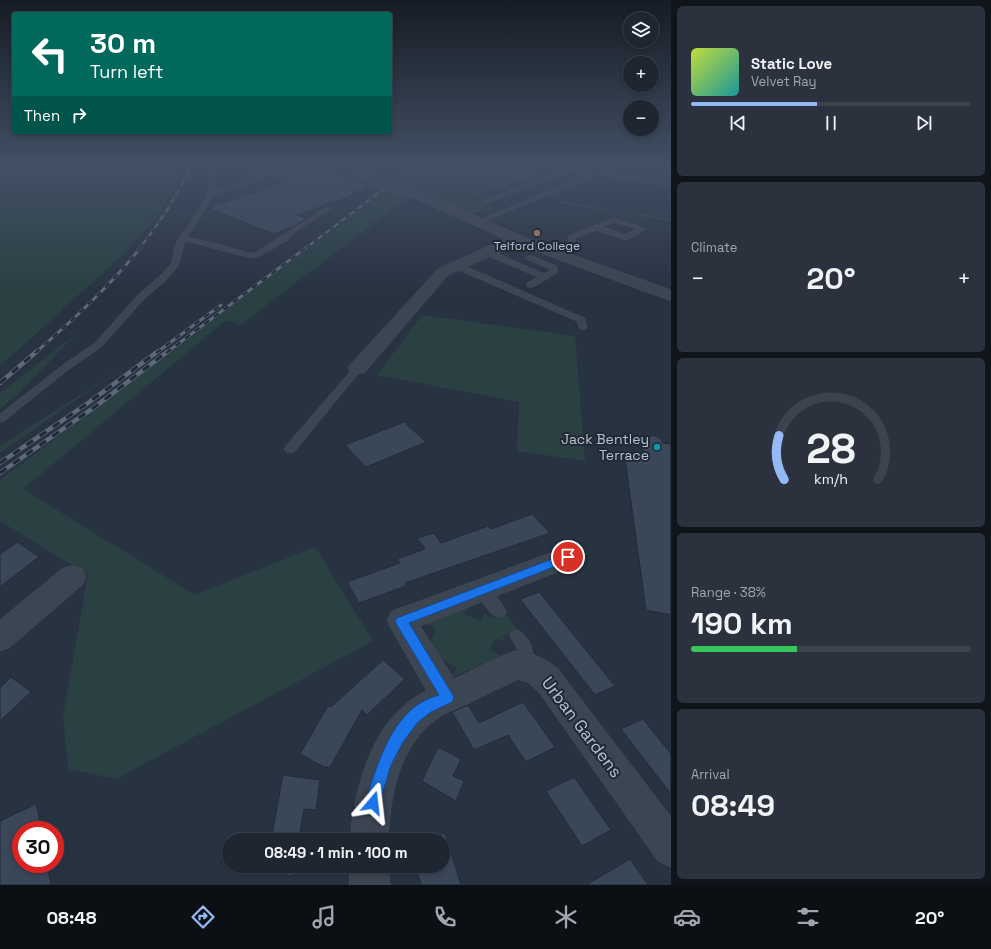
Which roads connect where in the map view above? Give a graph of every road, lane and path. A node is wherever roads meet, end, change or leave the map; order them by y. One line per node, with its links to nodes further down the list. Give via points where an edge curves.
1 (204, 206): 11 (lane)
2 (442, 206): 9 (street, bridge)
3 (519, 206): 9 (lane)
4 (590, 206): 6 (path)
5 (327, 210): 11 (lane, via 255,256)
6 (608, 210)
7 (631, 213): 8 (path)
8 (671, 220)
9 (478, 222): 12 (street)
10 (598, 228): 10 (lane, via 614,220 643,229 626,238); 14 (lane, via 571,237 572,248)
11 (183, 238): 22 (lane, via 175,264 98,345)
12 (518, 239): 13 (street); 14 (street)
13 (487, 252): 16 (street); 17 (lane)
14 (556, 254): 19 (street)
15 (529, 258): 17 (lane, via 552,268 554,272)
16 (457, 266): 20 (lane, via 581,320); 21 (street, via 443,272)
17 (544, 277): 18 (lane)
18 (530, 285)
19 (671, 296)
20 (583, 328)
21 (358, 368): 23 (lane)
22 (0, 419)
23 (290, 449)
24 (568, 557): 26 (street)
25 (72, 577): 29 (street)
26 (482, 590): 27 (lane); 31 (street, via 401,621)
27 (499, 612)
28 (516, 636): 30 (lane, via 525,650)
29 (0, 638)
30 (526, 667): 31 (street, via 516,666); 33 (street, Urban Gardens, via 542,672)
31 (448, 697): 32 (street, via 426,707 413,717 393,745 373,803)
32 (370, 833)
33 (671, 848)
34 (369, 873): 35 (street)
35 (370, 885)

